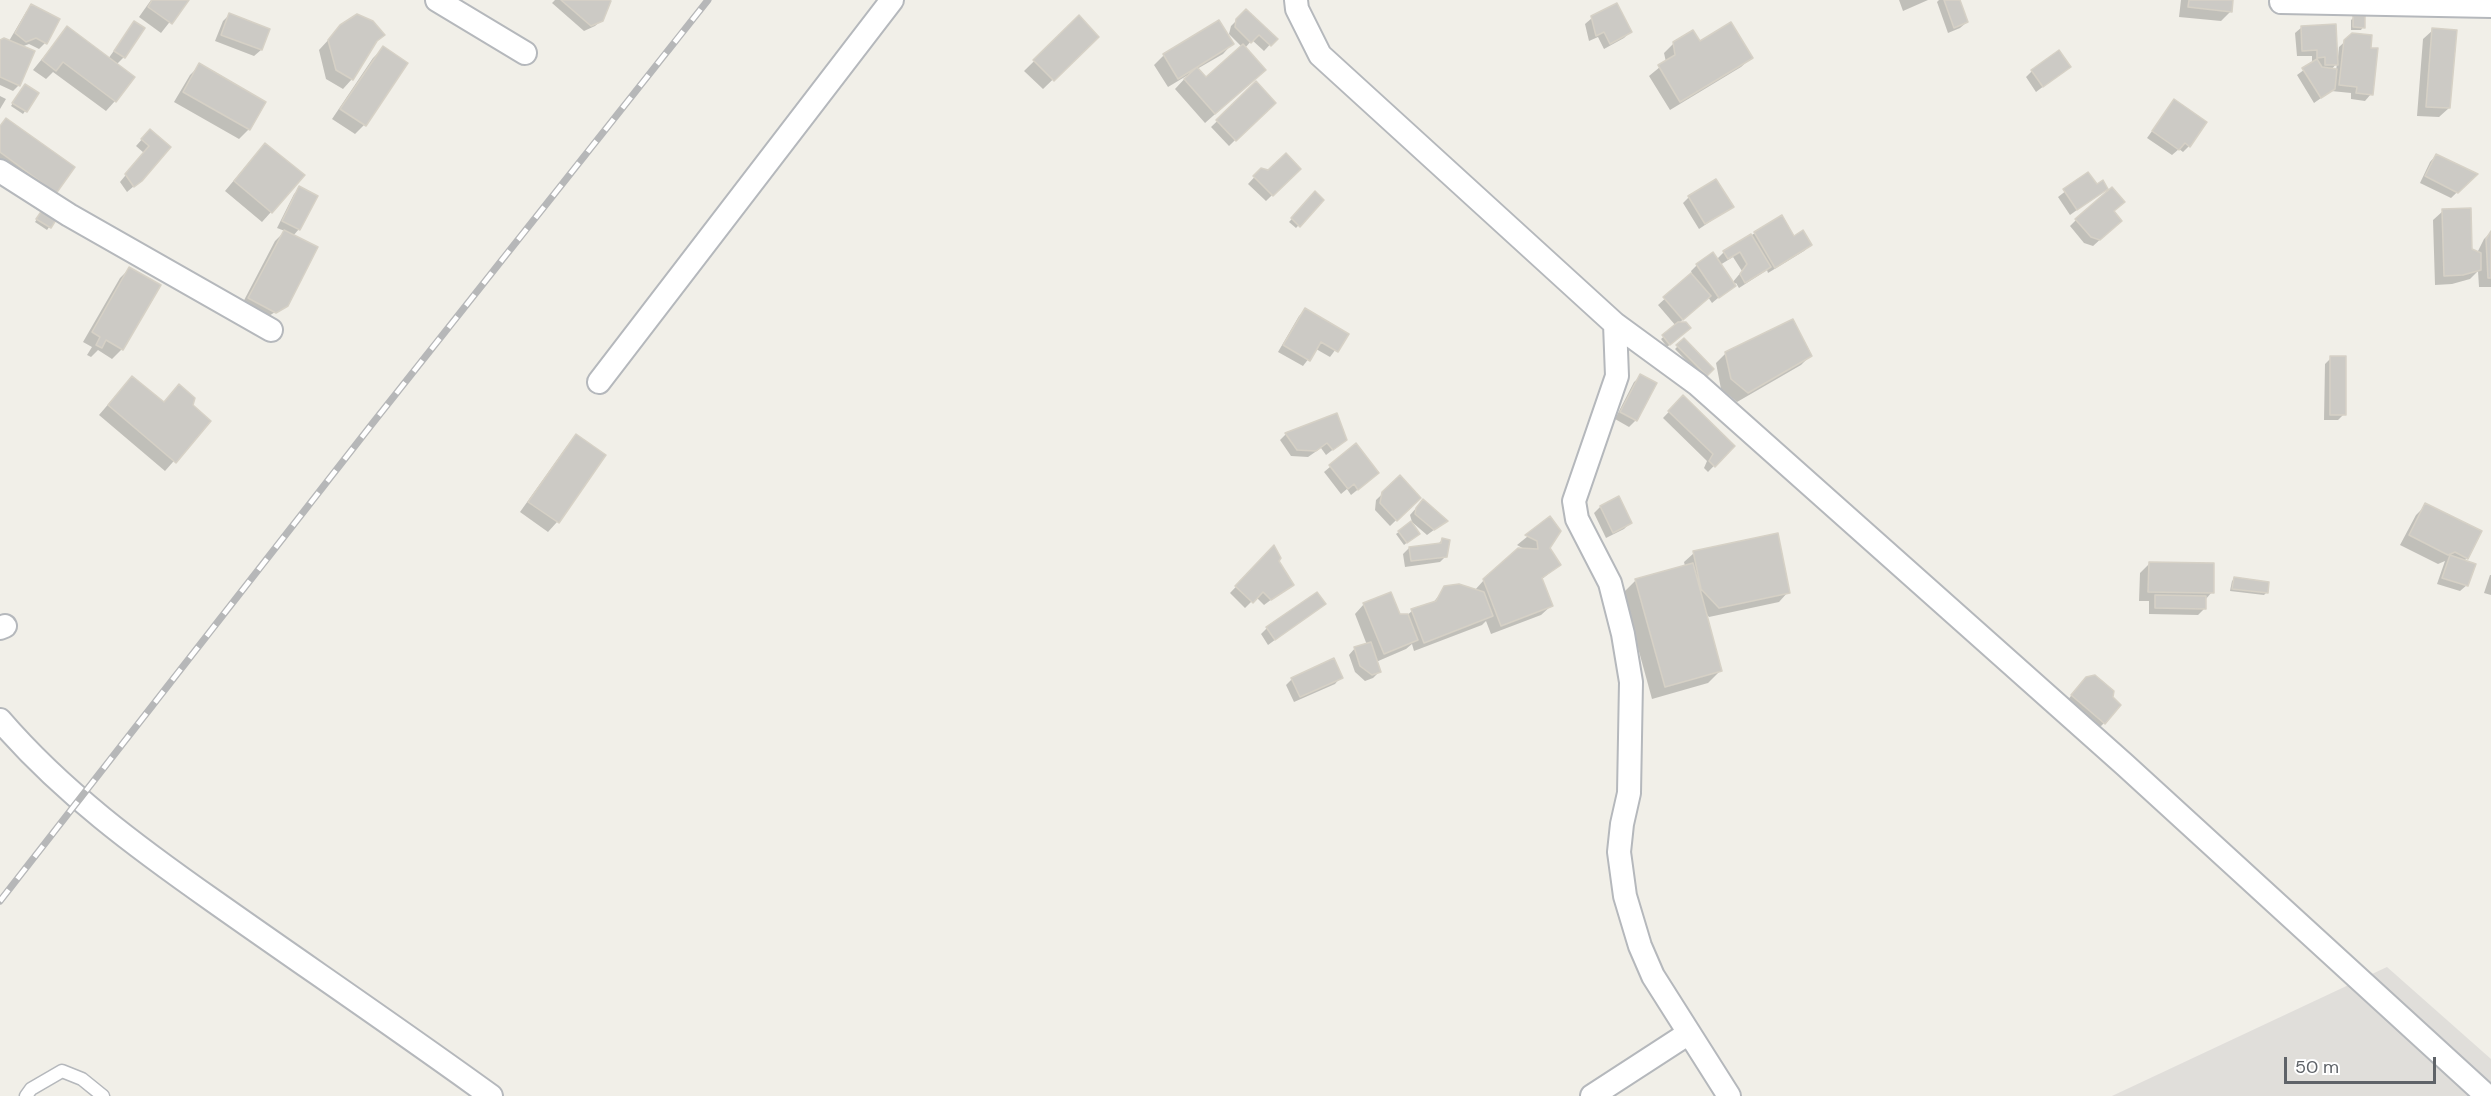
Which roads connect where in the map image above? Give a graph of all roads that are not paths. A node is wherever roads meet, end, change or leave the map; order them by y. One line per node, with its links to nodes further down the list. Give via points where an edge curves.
1 (437, 0): 6 (street)
2 (892, 0): 10 (street)
3 (1296, 0): 8 (street, via 1320,55)
4 (2281, 2): 5 (street)
5 (2491, 6)
6 (525, 53)
7 (0, 171): 9 (street)
8 (1615, 324): 12 (street, via 1617,375 1574,501 1577,519 1610,583 1631,682 1629,793 1619,852 1625,896 1653,976); 18 (street, via 1697,384 2125,765)
9 (271, 330)
10 (599, 382)
11 (0, 720): 15 (street, via 79,800 142,850)
12 (1689, 1033): 16 (street); 17 (street)
13 (26, 1096): 14 (lane, via 31,1089 63,1071 82,1079)
14 (103, 1096)
15 (491, 1096)
16 (1592, 1096)
17 (1729, 1096)
18 (2487, 1096)

